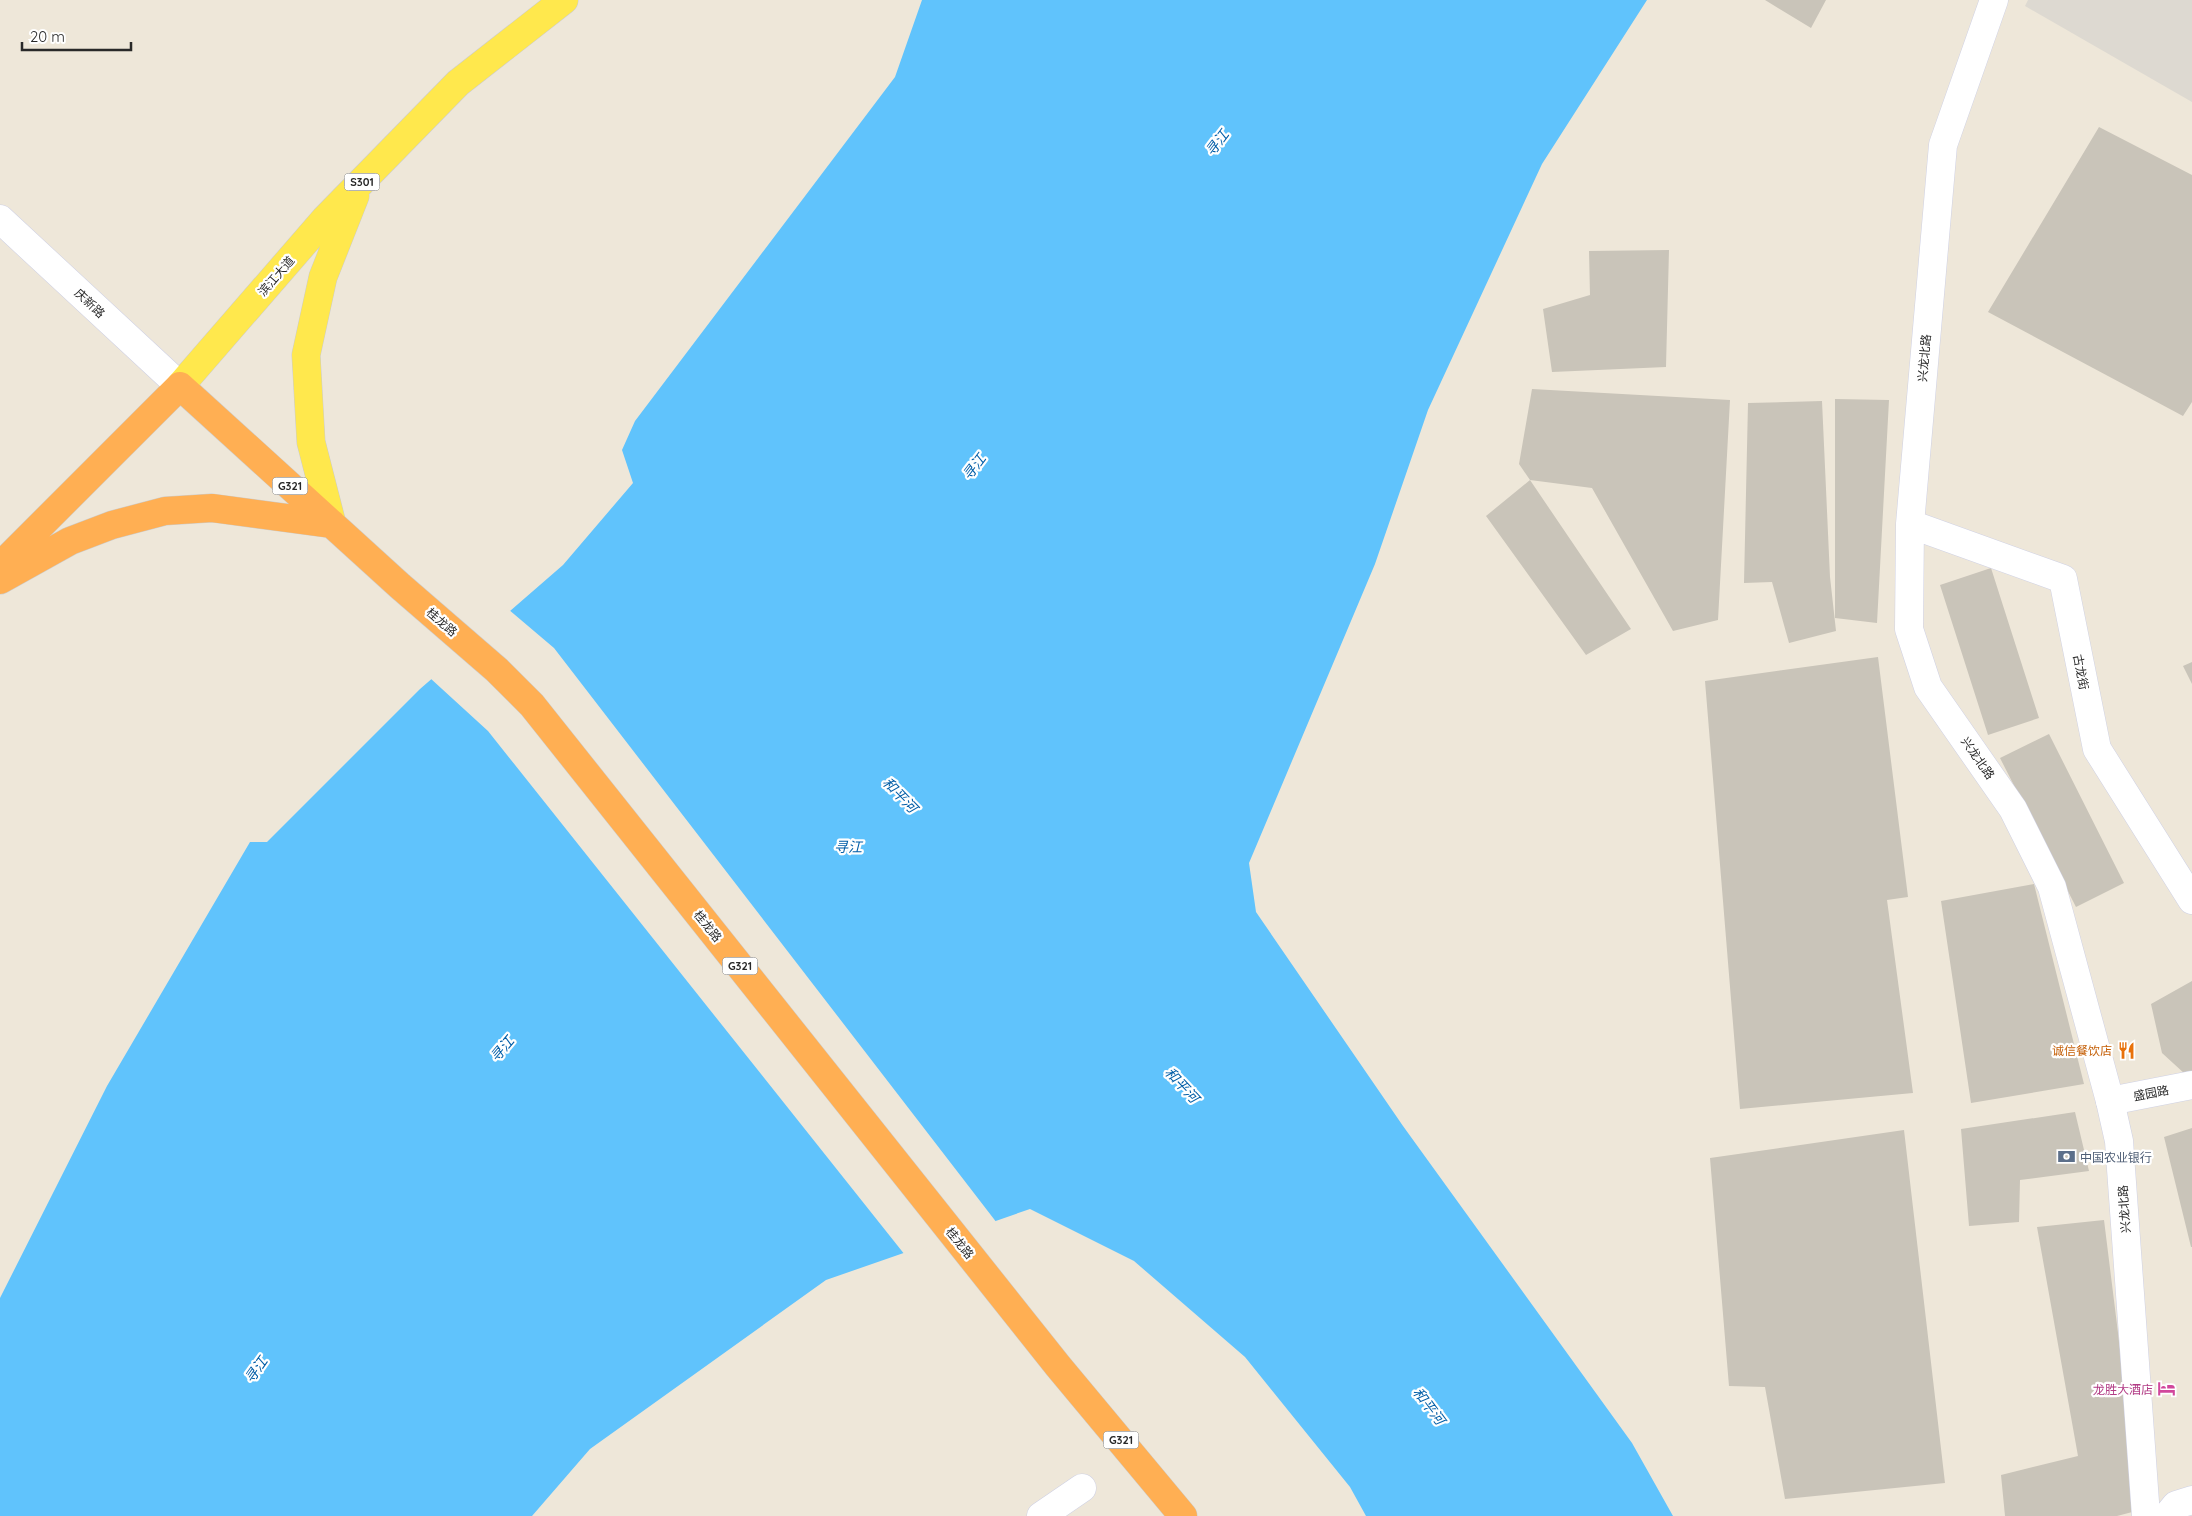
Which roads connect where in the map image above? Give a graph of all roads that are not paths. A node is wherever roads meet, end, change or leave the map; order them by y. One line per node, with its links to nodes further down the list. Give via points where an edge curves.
1 (564, 0): 3 (main road, 滨江大道 / S301, via 458,83)
2 (1994, 0): 7 (main road, 兴龙北路, via 1943,145)
3 (359, 185): 5 (main road, 滨江大道 / S301, via 325,219); 6 (main road, via 324,277 306,355 311,442)
4 (0, 219): 5 (main road, 庆新路)
5 (180, 386): 6 (highway, 桂龙路 / G321); 8 (highway, 滨江大道)
6 (332, 524): 9 (highway, via 212,508 165,511 112,525 70,541); 16 (highway, 桂龙路 / G321, via 532,705 1058,1366)
7 (1910, 524): 10 (main road, 古龙街, via 2063,579 2097,749); 12 (main road, 兴龙北路, via 1909,630 1928,687 2013,809 2052,887)
8 (0, 566)
9 (0, 580)
10 (2192, 900)
11 (2192, 1085): 12 (main road, 盛园路)
12 (2110, 1101): 17 (main road, 兴龙北路, via 2119,1141)
13 (1082, 1488): 15 (main road)
14 (2192, 1500): 18 (main road, via 2176,1505)
15 (1041, 1516)
16 (1184, 1516)
17 (2146, 1516)
18 (2167, 1516)

